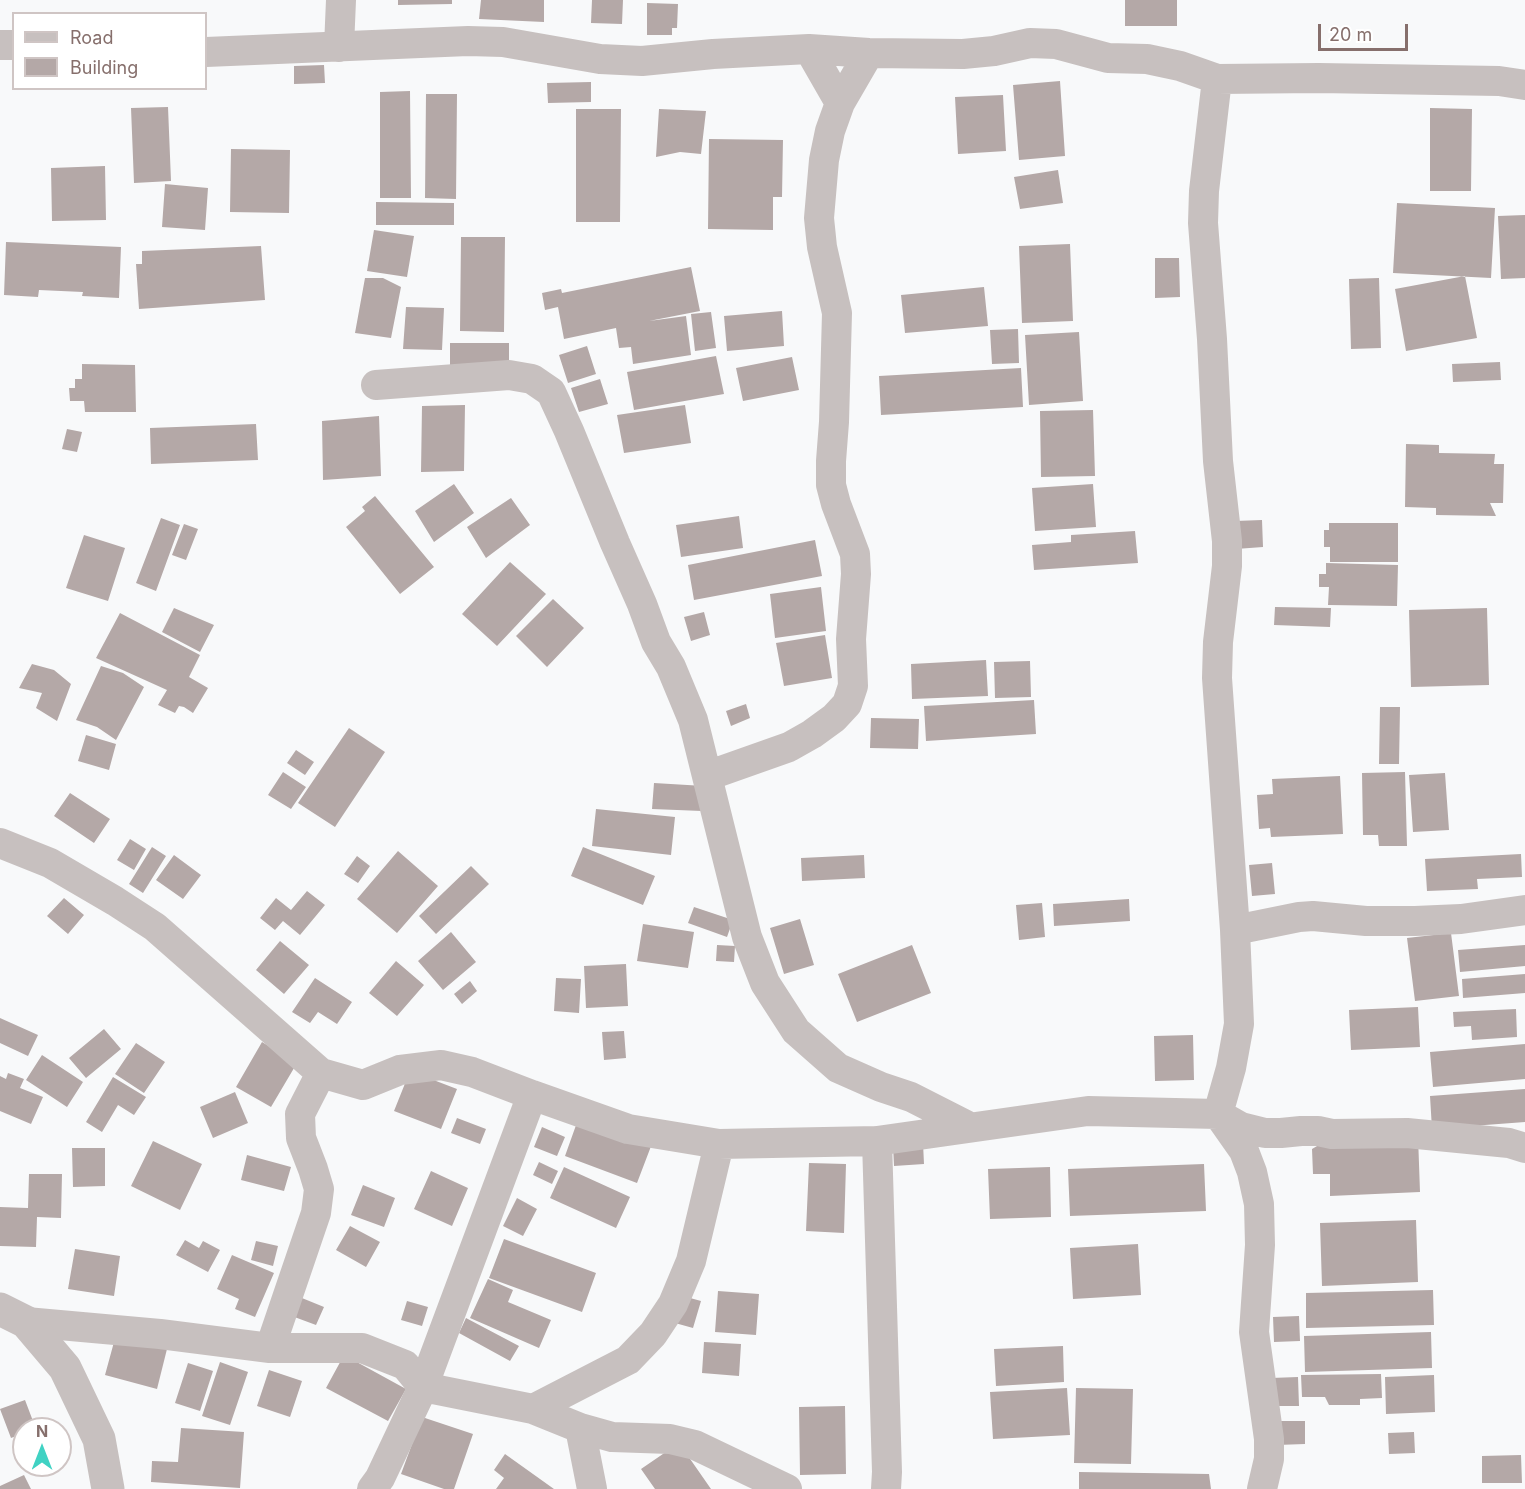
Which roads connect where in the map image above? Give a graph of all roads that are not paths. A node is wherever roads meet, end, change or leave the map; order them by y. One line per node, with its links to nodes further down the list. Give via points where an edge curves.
1 (341, 0): 2 (street)
2 (339, 47): 3 (street, via 503,42 600,59 642,61); 4 (street)
3 (809, 49): 5 (street); 8 (street)
4 (207, 52)
5 (869, 53): 6 (street, via 963,54 1030,43 1056,44 1108,58 1147,59 1180,66); 8 (street)
6 (1217, 79): 7 (street, via 1499,81); 13 (street, via 1203,223 1227,541 1217,678)
7 (1525, 85)
8 (840, 103): 10 (street, via 824,160 819,218 837,314 831,485 855,554 850,639 853,686 847,704 812,734 789,747)
9 (376, 385): 10 (street, via 509,375 532,379 550,392 693,720)
10 (707, 776): 17 (street, via 747,937 765,983 796,1031 838,1068 911,1097)
11 (0, 843): 14 (street, via 50,863 155,927)
12 (1525, 910): 13 (street, via 1415,921 1313,916)
13 (1235, 930): 16 (street, via 1239,1024)
14 (321, 1073): 15 (street, via 363,1085 400,1070 441,1065 472,1072); 22 (street, via 300,1113 301,1138 319,1189 316,1212)
15 (532, 1095): 19 (street, via 628,1129); 23 (street)
16 (1218, 1113): 17 (street, via 1088,1111); 20 (street, via 1241,1127 1266,1133 1407,1133); 31 (street, via 1244,1151 1258,1204 1260,1245 1254,1332 1269,1439)
17 (970, 1127): 18 (street)
18 (877, 1141): 19 (street); 30 (street)
19 (719, 1144): 24 (street, via 691,1261 674,1304 628,1360)
20 (1525, 1148)
21 (13, 1316): 22 (street); 26 (street, via 64,1368 99,1439)
22 (270, 1348): 23 (street, via 362,1348 405,1365)
23 (423, 1387): 24 (street); 27 (street)
24 (533, 1409): 25 (street)
25 (580, 1428): 28 (street); 29 (street, via 612,1437 670,1439 695,1445)
26 (108, 1489)
27 (372, 1489)
28 (592, 1489)
29 (788, 1489)
30 (885, 1489)
31 (1262, 1489)

